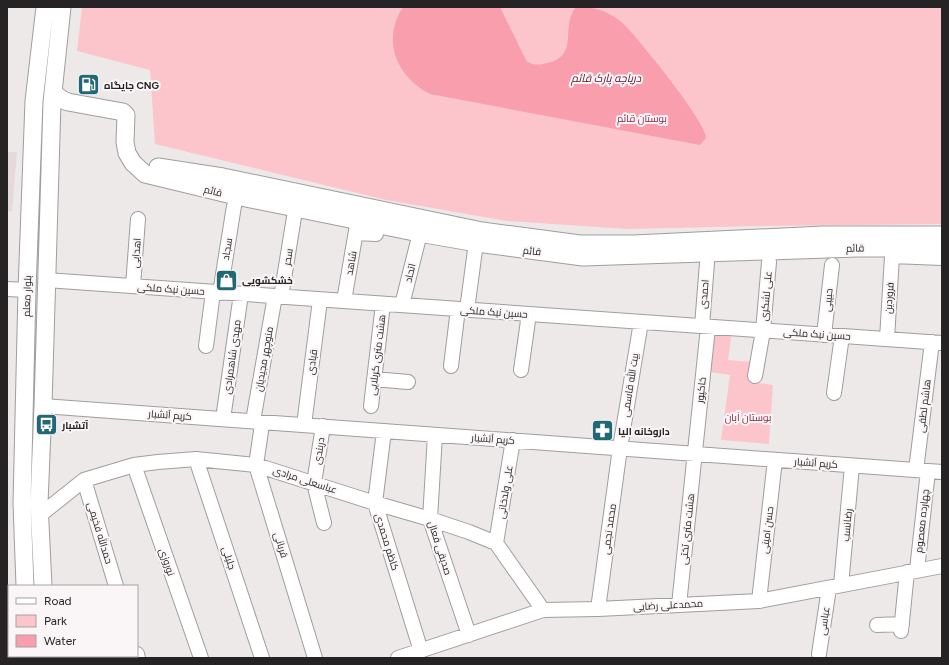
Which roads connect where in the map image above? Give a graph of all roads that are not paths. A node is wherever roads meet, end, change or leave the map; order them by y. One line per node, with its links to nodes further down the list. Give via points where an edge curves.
1 (45, 7): 20 (main road, بلوار معلم, via 34,101)
2 (62, 7): 3 (main road, بلوار معلم)
3 (53, 93): 4 (main road, via 68,102 123,112 126,115 126,147); 17 (main road, بلوار معلم)
4 (133, 163): 9 (main road, قائم, via 223,177 482,231 580,244 823,235); 11 (main road, قائم, via 145,174 236,196 470,242 583,257 857,248)
5 (234, 206): 21 (street, سجاد)
6 (294, 217): 23 (street, سحر)
7 (138, 219): 18 (street, اهدایی)
8 (376, 234): 25 (street, شاهد, via 357,229)
9 (942, 235)
10 (418, 241): 27 (street, اتحاد)
11 (942, 248)
12 (476, 250): 28 (street)
13 (942, 258): 35 (street, فروردین, via 892,256)
14 (769, 262): 32 (street, علی لشکری)
15 (707, 263): 31 (street, احمدی)
16 (832, 265): 33 (street, حبیبی)
17 (46, 280): 18 (street, حسین نیک ملکی); 44 (main road, بلوار معلم)
18 (133, 286): 21 (street, حسین نیک ملکی)
19 (7, 289): 20 (street)
20 (26, 290): 71 (main road, بلوار معلم, via 22,503)
21 (216, 292): 22 (street, حسین نیک ملکی); 37 (street, سجاد)
22 (242, 294): 23 (street, حسین نیک ملکی); 46 (street, مهدی شاهمرادی)
23 (278, 297): 24 (street, حسین نیک ملکی); 48 (street, منوچهر مجیدیان)
24 (320, 300): 25 (street, حسین نیک ملکی); 47 (street, قبادی)
25 (344, 301): 26 (street, حسین نیک ملکی)
26 (383, 304): 27 (street, حسین نیک ملکی); 41 (street, هشت متری کربلایی)
27 (402, 305): 28 (street, حسین نیک ملکی)
28 (462, 310): 29 (street, حسین نیک ملکی); 38 (street)
29 (529, 314): 30 (street, حسین نیک ملکی); 39 (street)
30 (641, 322): 31 (street, حسین نیک ملکی); 53 (street, بیت الله قاسمی)
31 (705, 327): 32 (street, حسین نیک ملکی); 54 (street, خاکپور)
32 (763, 331): 33 (street, حسین نیک ملکی); 40 (street, علی لشکری)
33 (824, 335): 34 (street, حسین نیک ملکی)
34 (842, 336): 35 (street, حسین نیک ملکی); 43 (street)
35 (887, 339): 36 (street, حسین نیک ملکی)
36 (937, 343): 60 (street, هاشم لطفی)
37 (206, 346)
38 (451, 366)
39 (521, 370)
40 (756, 376)
41 (374, 379): 42 (street); 45 (street, هشت متری کربلایی)
42 (408, 382)
43 (834, 393)
44 (44, 406): 46 (street, کریم آتشبار); 65 (main road, بلوار معلم)
45 (370, 406)
46 (223, 419): 48 (street, کریم آتشبار)
47 (304, 425): 48 (street, کریم آتشبار); 49 (street, کریم آتشبار)
48 (257, 426): 58 (street, قربانی)
49 (323, 426): 50 (street, کریم آتشبار); 63 (street, دربندی)
50 (384, 431): 51 (street, کریم آتشبار); 64 (street, کاظم محمدی)
51 (435, 435): 52 (street, کریم آتشبار); 66 (street, صدیقی فعال)
52 (513, 440): 53 (street, کریم آتشبار); 68 (street, علی ولدخانی)
53 (620, 448): 54 (street, کریم آتشبار); 77 (street, محمد نجمی)
54 (694, 454): 56 (street, کریم آتشبار); 76 (street, هشت متری تختی)
55 (196, 459): 57 (street, عباسعلی مرادی); 58 (street, عباسعلی مرادی); 84 (street, جلیلی)
56 (775, 460): 59 (street, کریم آتشبار); 75 (street, حسن امینی)
57 (134, 465): 62 (street, عباسعلی مرادی); 83 (street, نوروزی)
58 (256, 465): 63 (street, عباسعلی مرادی); 85 (street, قربانی)
59 (852, 466): 60 (street, کریم آتشبار); 74 (street, رضانسب)
60 (922, 471): 61 (street, کریم آتشبار); 70 (street, چهارده معصوم)
61 (942, 472)
62 (84, 480): 65 (street, عباسعلی مرادی); 73 (street, حمدالله فخیمی)
63 (314, 483): 64 (street, عباسعلی مرادی); 67 (street, دربندی)
64 (375, 503): 66 (street, عباسعلی مرادی); 81 (street, کاظم محمدی)
65 (40, 515): 72 (main road, بلوار معلم)
66 (430, 518): 68 (street, عباسعلی مرادی); 80 (street, صدیقی فعال)
67 (324, 523)
68 (496, 543): 78 (street)
69 (942, 566): 70 (street, محمدعلی رضایی)
70 (912, 571): 74 (street, محمدعلی رضایی); 79 (street, چهارده معصوم, via 901,628)
71 (25, 585)
72 (42, 585)
73 (116, 585)
74 (835, 586): 75 (street, محمدعلی رضایی); 82 (street, عباسی)
75 (759, 601): 76 (street, محمدعلی رضایی)
76 (679, 605): 77 (street, محمدعلی رضایی)
77 (598, 609): 78 (street, محمدعلی رضایی)
78 (543, 610): 80 (street, محمدعلی رضایی)
79 (877, 625)
80 (468, 635): 81 (street, محمدعلی رضایی)
81 (421, 650): 86 (street, محمدعلی رضایی)
82 (819, 654)
83 (201, 658)
84 (262, 658)
85 (316, 658)
86 (398, 658)

